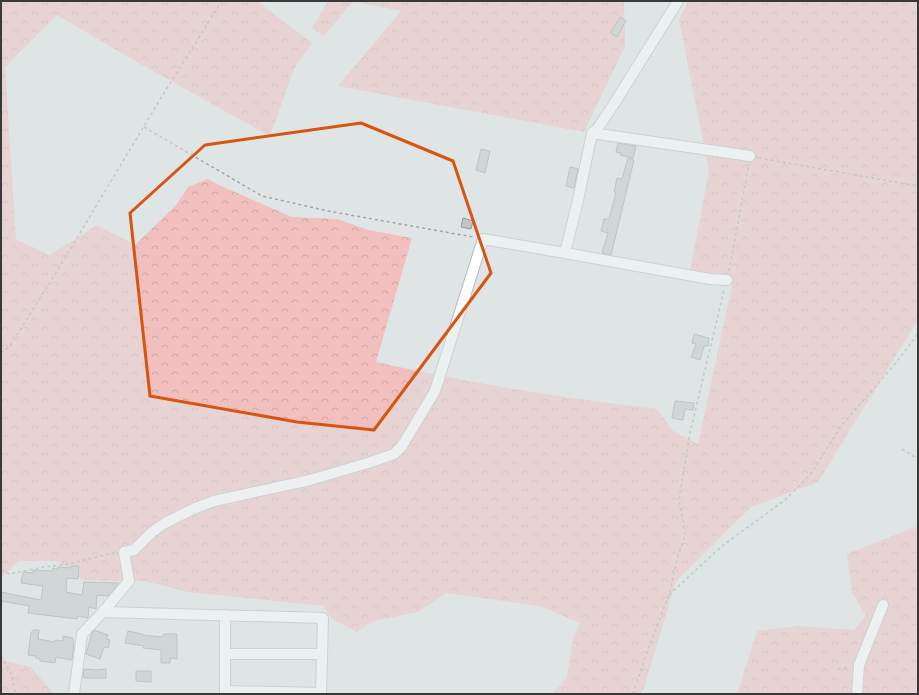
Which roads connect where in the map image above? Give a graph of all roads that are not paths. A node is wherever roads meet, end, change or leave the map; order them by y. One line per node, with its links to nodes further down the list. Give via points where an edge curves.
1 (678, 1): 2 (street, via 614,104)
2 (592, 133): 3 (street); 4 (street)
3 (750, 156)
4 (565, 253): 5 (street); 7 (street, via 483,239 435,391 402,446 394,454 310,480 214,502 165,523 134,550 124,552 128,584)
5 (727, 280)
6 (883, 605): 14 (street, via 859,665)
7 (103, 612): 8 (street); 13 (street, via 82,634)
8 (225, 615): 9 (street); 10 (street, via 323,618)
9 (225, 654): 10 (street); 11 (street)
10 (322, 654): 12 (street)
11 (225, 693): 12 (street)
12 (321, 693)
13 (74, 694)
14 (857, 694)

